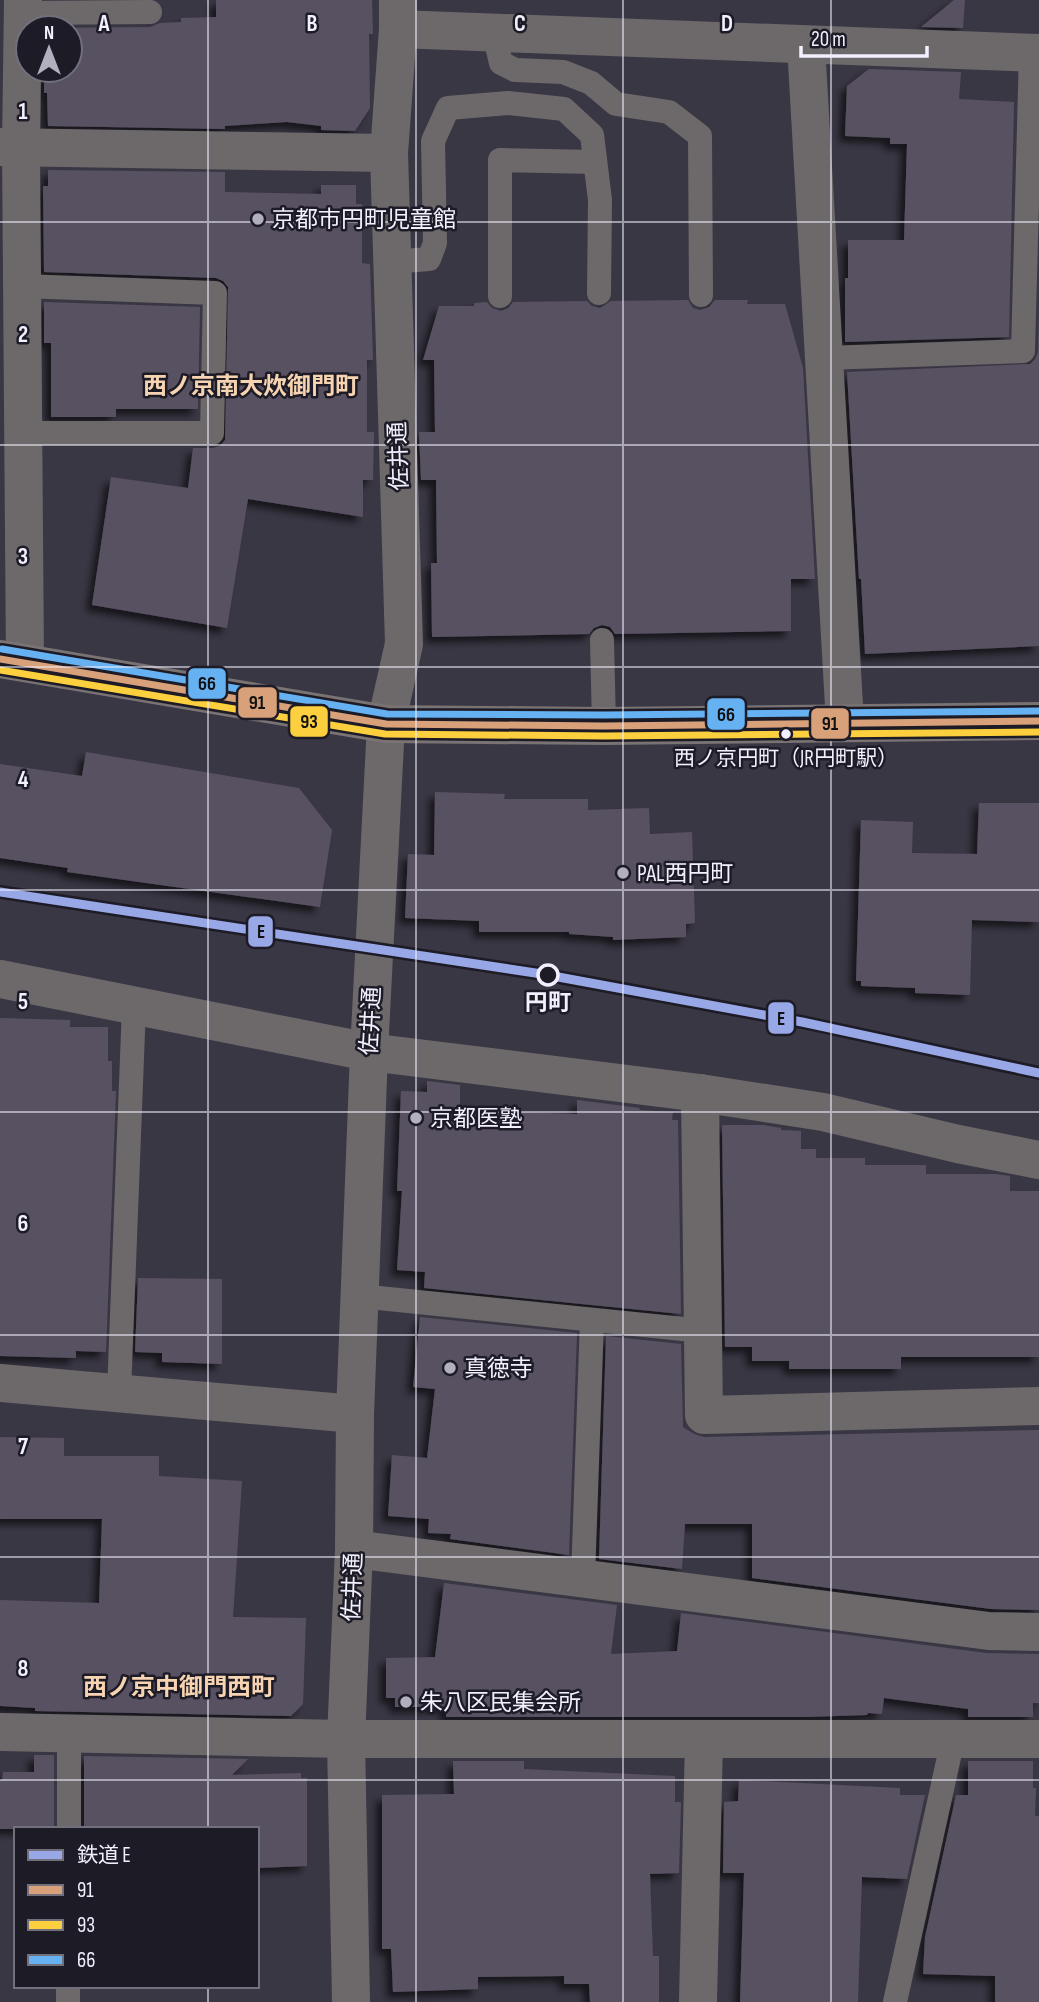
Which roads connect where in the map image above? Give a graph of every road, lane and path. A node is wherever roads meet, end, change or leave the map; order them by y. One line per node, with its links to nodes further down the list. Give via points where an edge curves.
1 (23, 7): 2 (lane); 9 (street)
2 (150, 12)
3 (398, 15): 4 (street); 10 (street, 佐井通)
4 (494, 33): 5 (street); 7 (lane, via 501,63 515,70 562,72 591,83)
5 (806, 45): 6 (street); 17 (street)
6 (1035, 52): 17 (lane, via 1023,351)
7 (616, 104): 8 (lane); 15 (lane, via 669,111 700,136)
8 (592, 135): 11 (lane); 12 (lane, via 564,109 508,103 448,108 433,141 435,243 429,259)
9 (10, 148): 10 (street); 13 (street)
10 (389, 153): 12 (street, 佐井通)
11 (595, 162): 14 (lane, via 600,200); 16 (lane, via 500,160)
12 (392, 262): 23 (street, 佐井通, via 404,644)
13 (22, 286): 18 (street); 18 (lane, via 215,293 212,433)
14 (599, 293)
15 (701, 295)
16 (500, 296)
17 (825, 358): 22 (street)
18 (23, 433): 20 (street)
19 (602, 640): 24 (lane)
20 (12, 661): 23 (main road)
21 (1039, 721): 22 (main road)
22 (845, 723): 24 (main road)
23 (386, 724): 24 (main road); 27 (street, 佐井通)
24 (604, 726)
25 (0, 979): 26 (street)
26 (134, 1006): 27 (street); 34 (lane)
27 (369, 1052): 28 (street); 30 (street, 佐井通)
28 (700, 1093): 29 (street, via 823,1112); 32 (street)
29 (1039, 1160)
30 (359, 1296): 31 (lane); 36 (street, 佐井通)
31 (592, 1320): 32 (lane); 38 (lane)
32 (703, 1331): 35 (street, via 704,1415)
33 (0, 1383): 34 (street)
34 (119, 1394): 36 (street)
35 (1039, 1406)
36 (355, 1414): 37 (street, 佐井通)
37 (354, 1549): 38 (street); 43 (street, 佐井通)
38 (583, 1578): 39 (street, via 989,1631)
39 (1039, 1632)
40 (0, 1732): 41 (street)
41 (69, 1735): 43 (street); 46 (lane)
42 (1039, 1739): 45 (street)
43 (346, 1740): 44 (street); 47 (street, 佐井通)
44 (704, 1740): 45 (street); 48 (street)
45 (953, 1740): 49 (lane)
46 (69, 1827)
47 (351, 2002)
48 (698, 2002)
49 (895, 2002)

